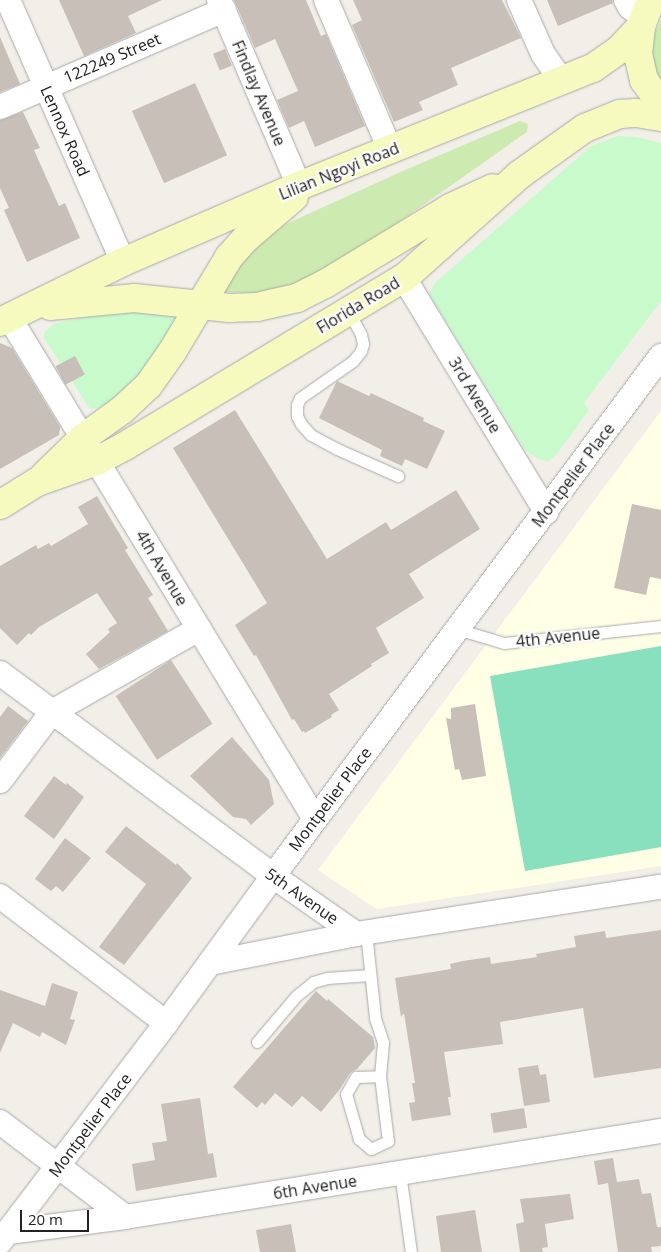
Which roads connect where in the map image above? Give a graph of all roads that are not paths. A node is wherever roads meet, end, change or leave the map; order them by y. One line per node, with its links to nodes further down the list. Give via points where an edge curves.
1 (8, 0): 7 (street, Lennox Road)
2 (326, 0): 11 (street)
3 (519, 0): 6 (street, via 543,54)
4 (221, 5): 7 (street, 122249 Street); 13 (street, Findlay Avenue)
5 (641, 11): 6 (street, Lilian Ngoyi Road, via 607,60); 8 (street, via 640,67)
6 (562, 81): 11 (street, Lilian Ngoyi Road)
7 (45, 87): 9 (street, 122249 Street); 14 (street, Lennox Road)
8 (661, 104)
9 (0, 107)
10 (661, 117): 12 (street, Florida Road, via 636,113 605,118 585,128)
11 (390, 150): 13 (street, Lilian Ngoyi Road)
12 (519, 175): 15 (street, Florida Road); 16 (street, via 450,208 297,298 257,307)
13 (308, 182): 14 (street, Lilian Ngoyi Road); 16 (street, Florida Road, via 229,257)
14 (123, 262): 18 (street, Lilian Ngoyi Road)
15 (404, 278): 17 (street, Florida Road); 23 (street, 3rd Avenue)
16 (200, 305): 18 (street, via 134,298); 20 (street, Florida Road, via 148,386 122,410)
17 (349, 312): 20 (street, Florida Road, via 125,446); 21 (lane, via 361,335 361,351 353,361 300,398 296,405 297,416 311,435)
18 (13, 316): 20 (street, 4th Avenue)
19 (661, 356): 23 (street, Montpelier Place)
20 (90, 449): 22 (street, Florida Road); 25 (street, 4th Avenue)
21 (398, 476)
22 (0, 505)
23 (546, 512): 26 (street, Montpelier Place)
24 (661, 626): 26 (lane, 4th Avenue, via 504,643)
25 (199, 629): 28 (street); 30 (street, 4th Avenue)
26 (457, 630): 30 (street, Montpelier Place)
27 (0, 673): 28 (street, 5th Avenue)
28 (52, 712): 29 (street); 31 (street, 5th Avenue)
29 (0, 781)
30 (315, 819): 31 (street, Montpelier Place)
31 (272, 876): 34 (street, 5th Avenue); 35 (street, Montpelier Place)
32 (661, 887): 34 (street)
33 (0, 896): 37 (street)
34 (361, 933): 35 (street); 36 (lane)
35 (210, 963): 37 (street, Montpelier Place)
36 (370, 975): 38 (lane, via 312,982); 39 (lane, via 375,1018 383,1042)
37 (166, 1023): 42 (street, Montpelier Place)
38 (257, 1042)
39 (380, 1076): 39 (lane, via 388,1141 371,1149 359,1139 346,1094 356,1077)
40 (0, 1122): 42 (street)
41 (661, 1131): 43 (street, 6th Avenue)
42 (59, 1166): 44 (street); 45 (street, Montpelier Place)
43 (400, 1173): 44 (street, 6th Avenue); 46 (lane)
44 (125, 1217): 45 (street, 6th Avenue)
45 (4, 1237)
46 (411, 1252)

